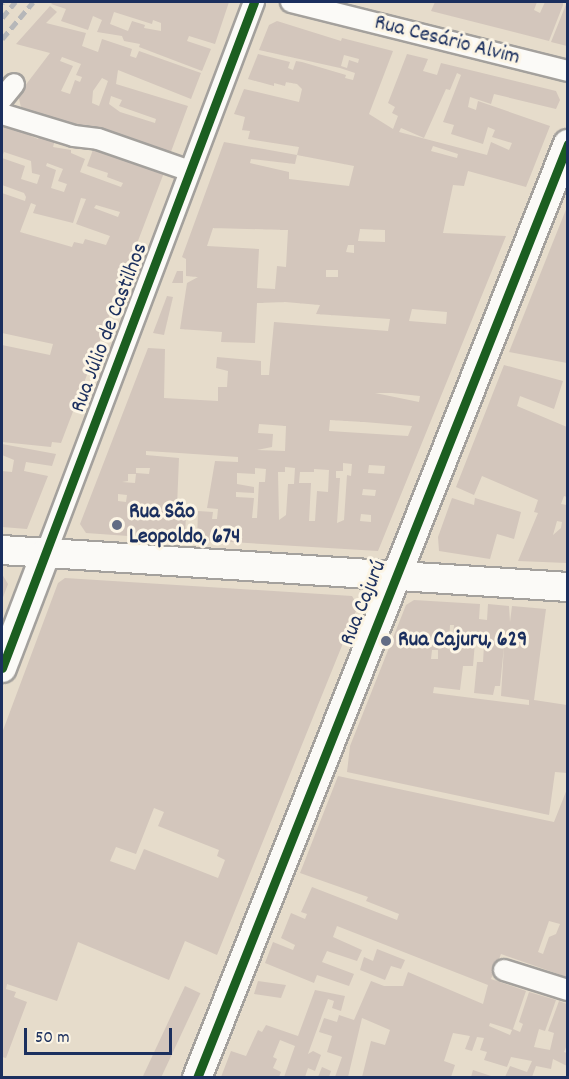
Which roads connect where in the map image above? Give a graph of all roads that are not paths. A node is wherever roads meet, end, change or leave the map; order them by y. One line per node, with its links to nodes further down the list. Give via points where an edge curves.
1 (254, 2): 8 (street, Rua Júlio de Castilhos)
2 (291, 2): 3 (street, Rua Cesário Alvim)
3 (567, 71)
4 (14, 84): 5 (street)
5 (2, 99)
6 (2, 114): 8 (street)
7 (567, 144): 11 (street, Rua Cajurú)
8 (190, 171): 10 (street, Rua Júlio de Castilhos)
9 (2, 550): 10 (street)
10 (46, 553): 11 (street); 13 (street, Rua Júlio de Castilhos)
11 (396, 576): 12 (street); 16 (street, Rua Cajurú)
12 (567, 587)
13 (2, 668)
14 (504, 970): 15 (street)
15 (567, 990)
16 (197, 1077)

